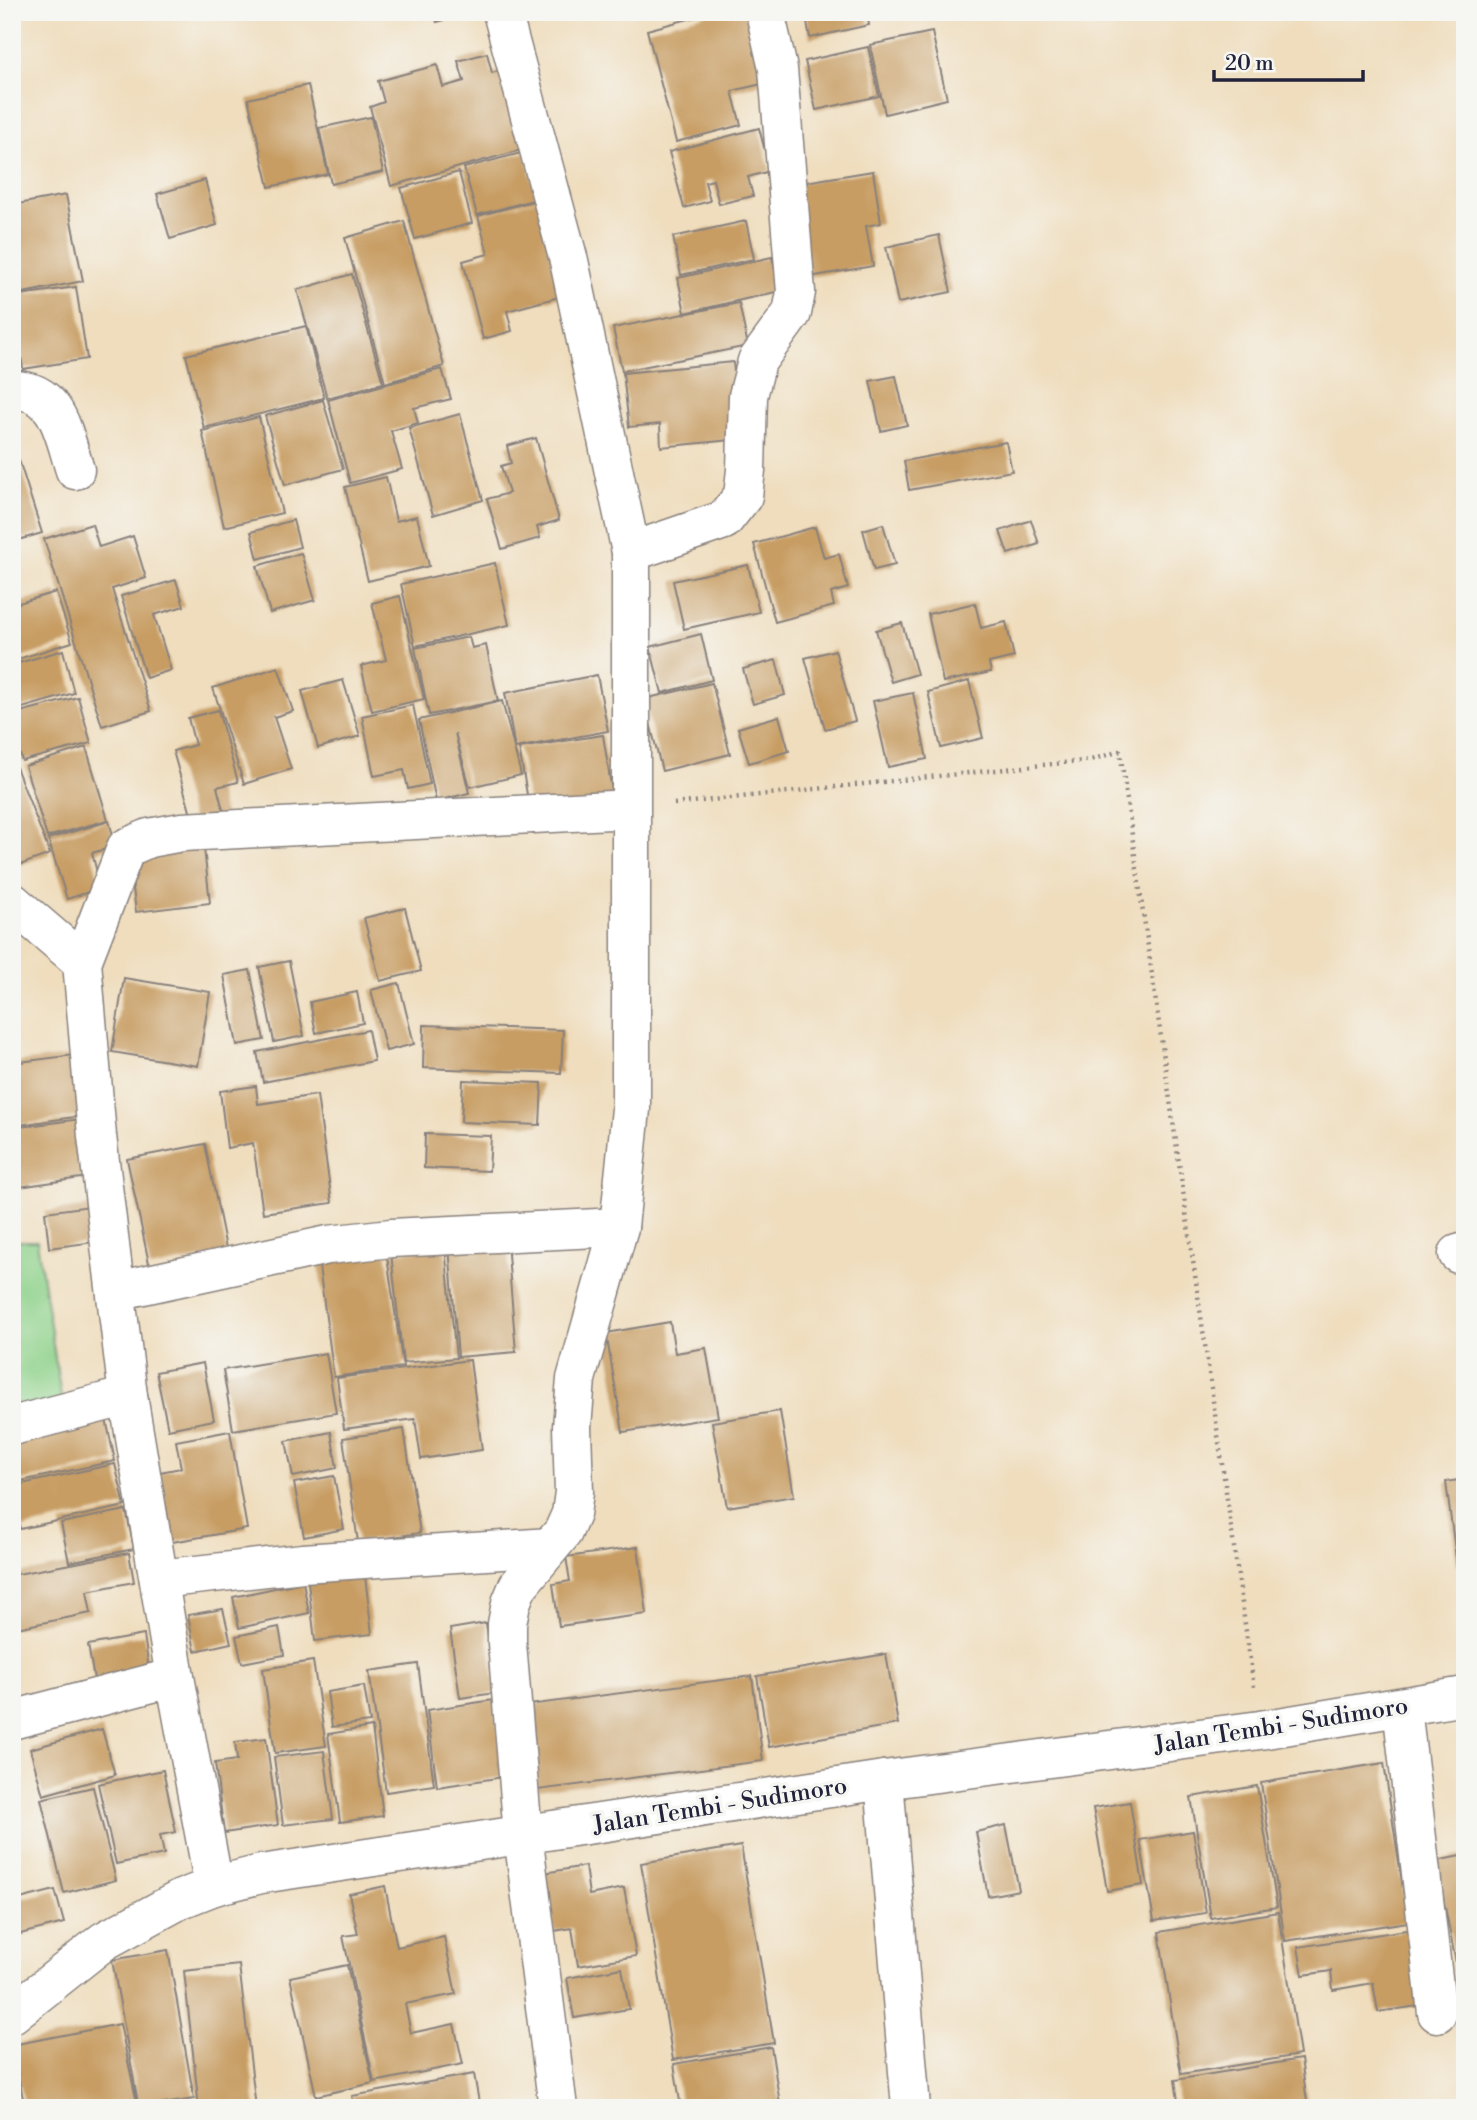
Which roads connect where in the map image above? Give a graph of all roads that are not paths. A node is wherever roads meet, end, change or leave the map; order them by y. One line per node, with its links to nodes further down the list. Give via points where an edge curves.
1 (502, 12): 5 (street, via 569,261)
2 (765, 12): 5 (street, via 778,69 796,292 792,313 754,372 748,396 743,496 724,520)
3 (12, 390): 4 (street, via 41,396 56,414)
4 (75, 470)
5 (631, 552): 6 (street)
6 (630, 809): 8 (street, via 181,832 149,838 126,848); 9 (street, via 631,1109)
7 (12, 902): 8 (street)
8 (82, 962): 10 (street)
9 (619, 1227): 10 (street, via 328,1245); 13 (street, via 576,1379 571,1514)
10 (116, 1292): 11 (street)
11 (128, 1396): 12 (street); 14 (street)
12 (12, 1426)
13 (550, 1548): 14 (street, via 303,1563); 20 (street, via 518,1586 507,1624)
14 (159, 1579): 15 (street)
15 (175, 1677): 18 (street); 21 (street)
16 (1465, 1696): 17 (street, Jalan Tembi - Sudimoro)
17 (1402, 1707): 19 (street, Jalan Tembi - Sudimoro); 22 (street)
18 (12, 1720)
19 (884, 1780): 20 (street, Jalan Tembi - Sudimoro); 25 (street)
20 (523, 1835): 21 (street, Jalan Tembi - Sudimoro, via 261,1874); 24 (street)
21 (214, 1886): 23 (street, Jalan Tembi - Sudimoro, via 104,1941)
22 (1437, 2013)
23 (12, 2014)
24 (558, 2108)
25 (911, 2108)

